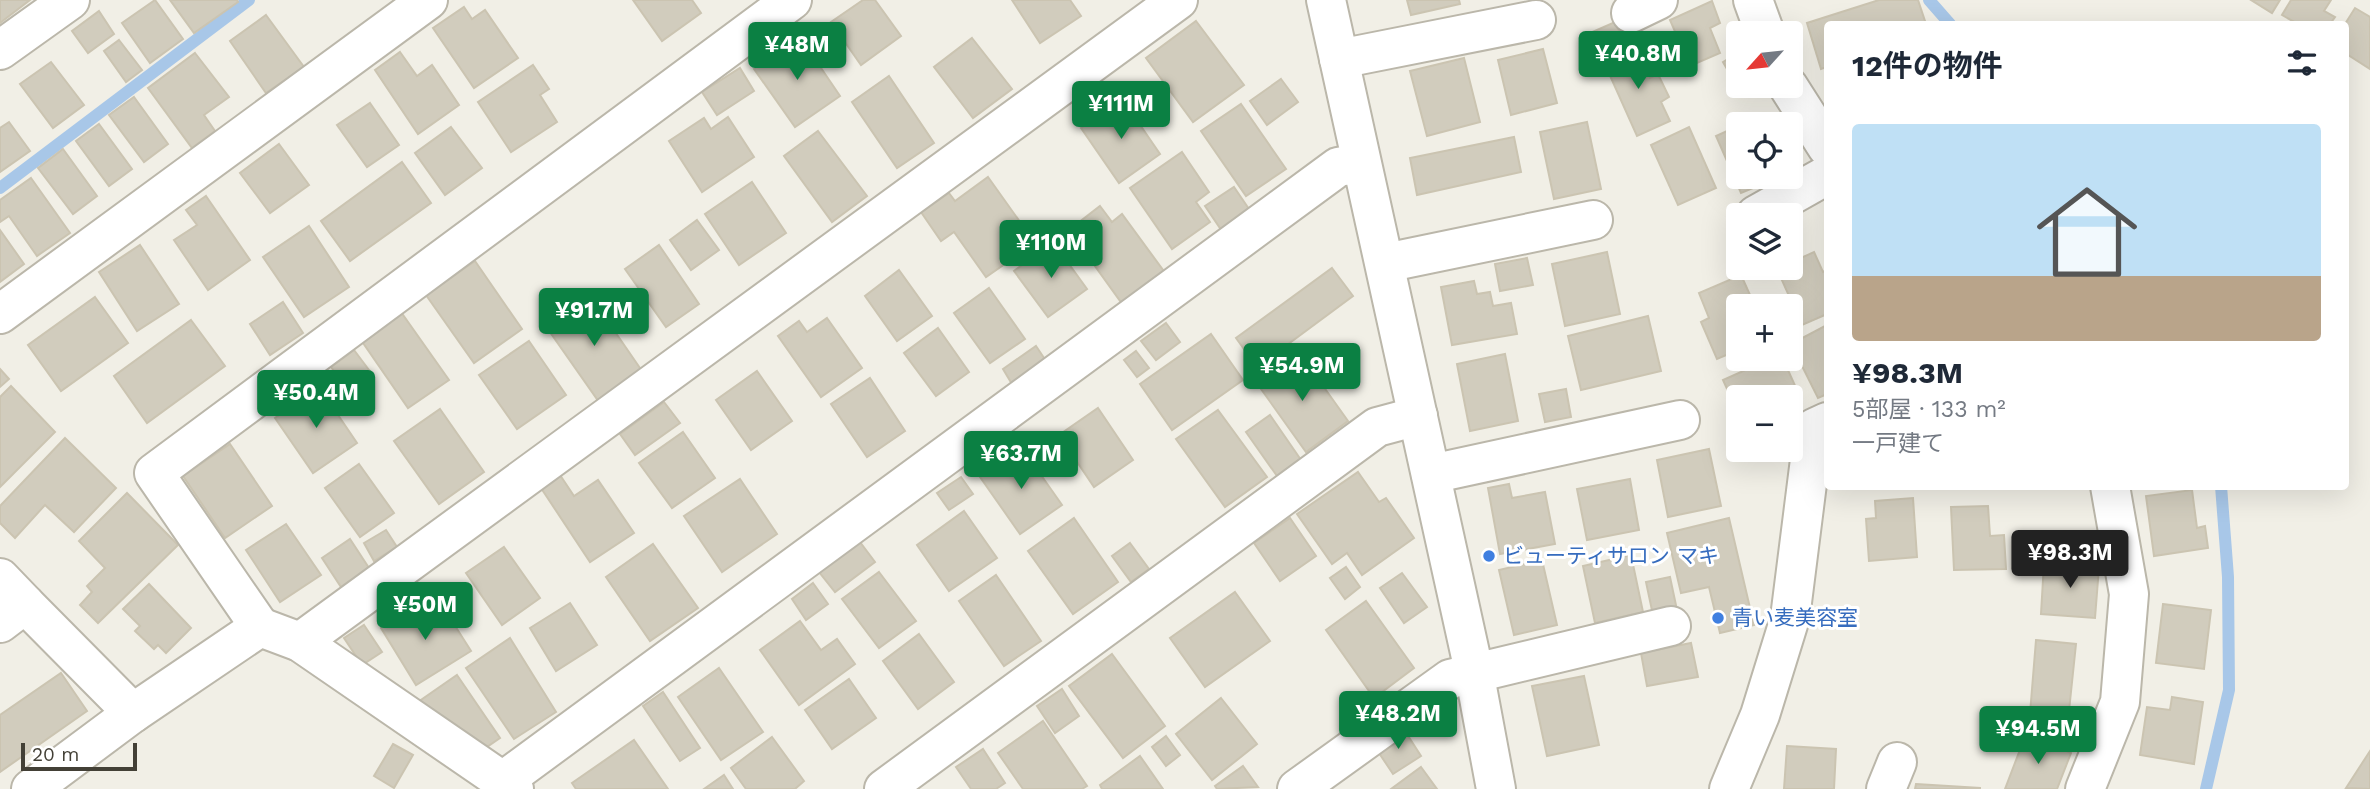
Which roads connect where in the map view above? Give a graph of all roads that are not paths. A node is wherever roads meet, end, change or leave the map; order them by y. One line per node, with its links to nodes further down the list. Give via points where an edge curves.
1 (70, 0): 9 (street)
2 (792, 0): 26 (street, via 154,473)
3 (1178, 0): 27 (street)
4 (1326, 0): 10 (street)
5 (1753, 0): 8 (street)
6 (414, 4): 18 (street)
7 (1536, 20): 10 (street)
8 (1761, 21)
9 (0, 50)
10 (1339, 58): 13 (street)
11 (1796, 98): 12 (street)
12 (1824, 138)
13 (1361, 163): 17 (street); 30 (street, via 1338,167)
14 (1824, 177): 15 (street)
15 (1777, 203)
16 (1593, 220): 17 (street)
17 (1385, 263): 19 (street)
18 (0, 314)
19 (1418, 416): 22 (street); 32 (street, via 1377,427)
20 (1680, 420): 22 (street)
21 (1824, 423): 35 (street, via 1814,428 1790,618 1760,715)
22 (1431, 474): 28 (street)
23 (2111, 490): 36 (street, via 2129,593 2120,702)
24 (8, 602): 29 (street)
25 (1671, 626): 28 (street)
26 (260, 627): 27 (street); 29 (street)
27 (300, 642): 30 (street)
28 (1474, 671): 33 (street, via 1450,678); 34 (street)
29 (133, 713): 31 (street)
30 (508, 785)
31 (31, 789)
32 (884, 789)
33 (1297, 789)
34 (1496, 789)
35 (1728, 789)
36 (2085, 789)

